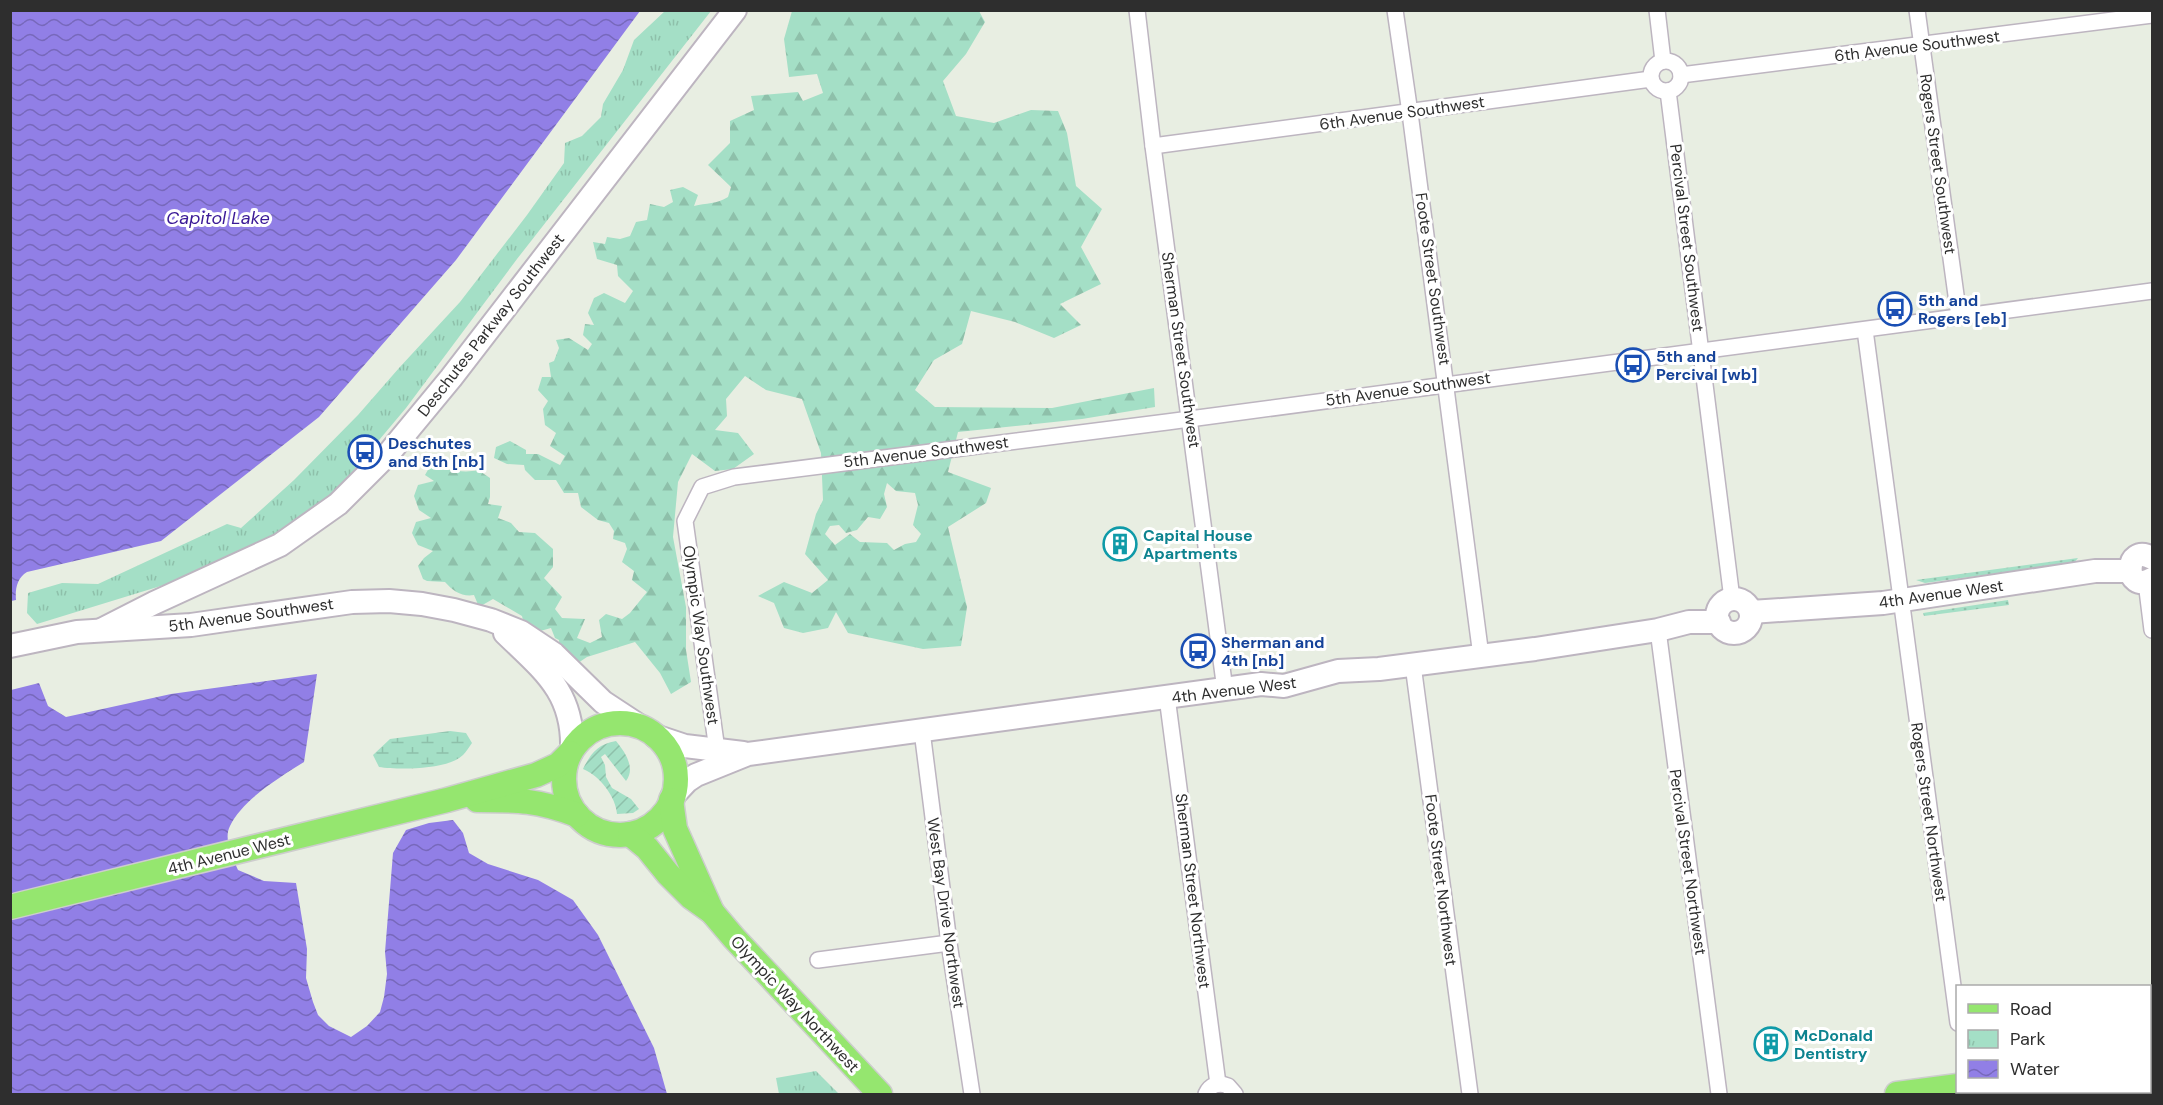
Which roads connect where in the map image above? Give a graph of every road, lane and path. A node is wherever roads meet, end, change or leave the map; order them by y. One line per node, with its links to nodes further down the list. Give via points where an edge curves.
1 (735, 10): 28 (street, Deschutes Parkway Southwest, via 451,378 389,453 338,504 280,545)
2 (1137, 10): 13 (street, Sherman Street Southwest)
3 (1395, 10): 12 (street, Foote Street Southwest)
4 (1657, 10): 8 (street)
5 (1917, 10): 7 (street, Rogers Street Southwest)
6 (2152, 15): 7 (street, 6th Avenue Southwest)
7 (1923, 45): 9 (street, 6th Avenue Southwest); 15 (street, Rogers Street Southwest)
8 (1664, 61): 9 (street, via 1676,64); 10 (street, via 1654,66)
9 (1681, 75): 11 (street, via 1677,86)
10 (1651, 78): 11 (street, via 1658,88); 12 (street, 6th Avenue Southwest)
11 (1668, 91): 17 (street, Percival Street Southwest)
12 (1410, 112): 13 (street, 6th Avenue Southwest); 18 (street, Foote Street Southwest)
13 (1154, 146): 19 (street, Sherman Street Southwest)
14 (2152, 291): 15 (street, 5th Avenue Southwest)
15 (1959, 317): 16 (street, 5th Avenue Southwest)
16 (1865, 330): 17 (street, 5th Avenue Southwest); 24 (street)
17 (1701, 351): 18 (street, 5th Avenue Southwest); 23 (street, Percival Street Southwest)
18 (1447, 384): 19 (street, 5th Avenue Southwest); 32 (street, Foote Street Southwest)
19 (1190, 419): 20 (street, 5th Avenue Southwest, via 734,477 702,487); 34 (street, Sherman Street Southwest)
20 (685, 521): 38 (street, Olympic Way Southwest)
21 (2152, 558): 22 (street, via 2137,556 2131,562)
22 (2143, 577): 24 (street, 4th Avenue West, via 2095,572); 30 (street)
23 (1732, 599): 25 (street, via 1744,602); 27 (street, via 1720,607)
24 (1901, 601): 25 (street, 4th Avenue West); 49 (street, Rogers Street Northwest)
25 (1751, 612): 27 (street, via 1750,622 1739,632 1729,632)
26 (491, 620): 28 (street, 5th Avenue Southwest, via 422,604 388,601 352,602 191,625); 36 (street, 5th Avenue Southwest, via 539,642 603,702); 39 (street, 5th Avenue Southwest, via 551,679 562,697 573,729)
27 (1719, 622): 29 (street, 4th Avenue West, via 1689,622)
28 (101, 630): 31 (street, 5th Avenue Southwest)
29 (1658, 630): 32 (street, 4th Avenue West); 57 (street, Percival Street Northwest)
30 (2152, 630)
31 (10, 646)
32 (1481, 656): 33 (street, 4th Avenue West)
33 (1413, 665): 34 (street, 4th Avenue West, via 1338,671 1284,686 1261,684); 56 (street, Foote Street Northwest)
34 (1225, 690): 35 (street, 4th Avenue West)
35 (1167, 698): 37 (street, 4th Avenue West); 50 (street, Sherman Street Northwest)
36 (648, 731): 38 (street, 4th Avenue West, via 685,746); 39 (main road, via 625,723 608,724 580,739); 41 (main road, via 667,748 674,764)
37 (922, 731): 40 (street, 4th Avenue West); 47 (street, West Bay Drive Northwest)
38 (717, 750): 40 (street, 4th Avenue West)
39 (571, 752): 42 (main road, via 558,765 536,776); 43 (main road, via 564,768 564,785)
40 (748, 754): 41 (street, 4th Avenue West, via 696,775)
41 (672, 799): 44 (main road, via 648,827); 46 (main road, Olympic Way Northwest, via 675,829)
42 (447, 800): 43 (main road, via 548,804); 45 (main road, 4th Avenue West)
43 (577, 815): 44 (main road, via 610,834)
44 (630, 834): 46 (main road, Olympic Way Northwest, via 691,897)
45 (10, 907)
46 (712, 912): 52 (main road, Olympic Way Northwest)
47 (949, 943): 48 (street); 53 (street, West Bay Drive Northwest)
48 (818, 960)
49 (1956, 1008)
50 (1218, 1084): 54 (street, via 1209,1088); 55 (street, via 1228,1086)
51 (1956, 1086): 58 (main road)
52 (880, 1095)
53 (972, 1095)
54 (1206, 1095)
55 (1235, 1095)
56 (1470, 1095)
57 (1719, 1095)
58 (1897, 1095)

